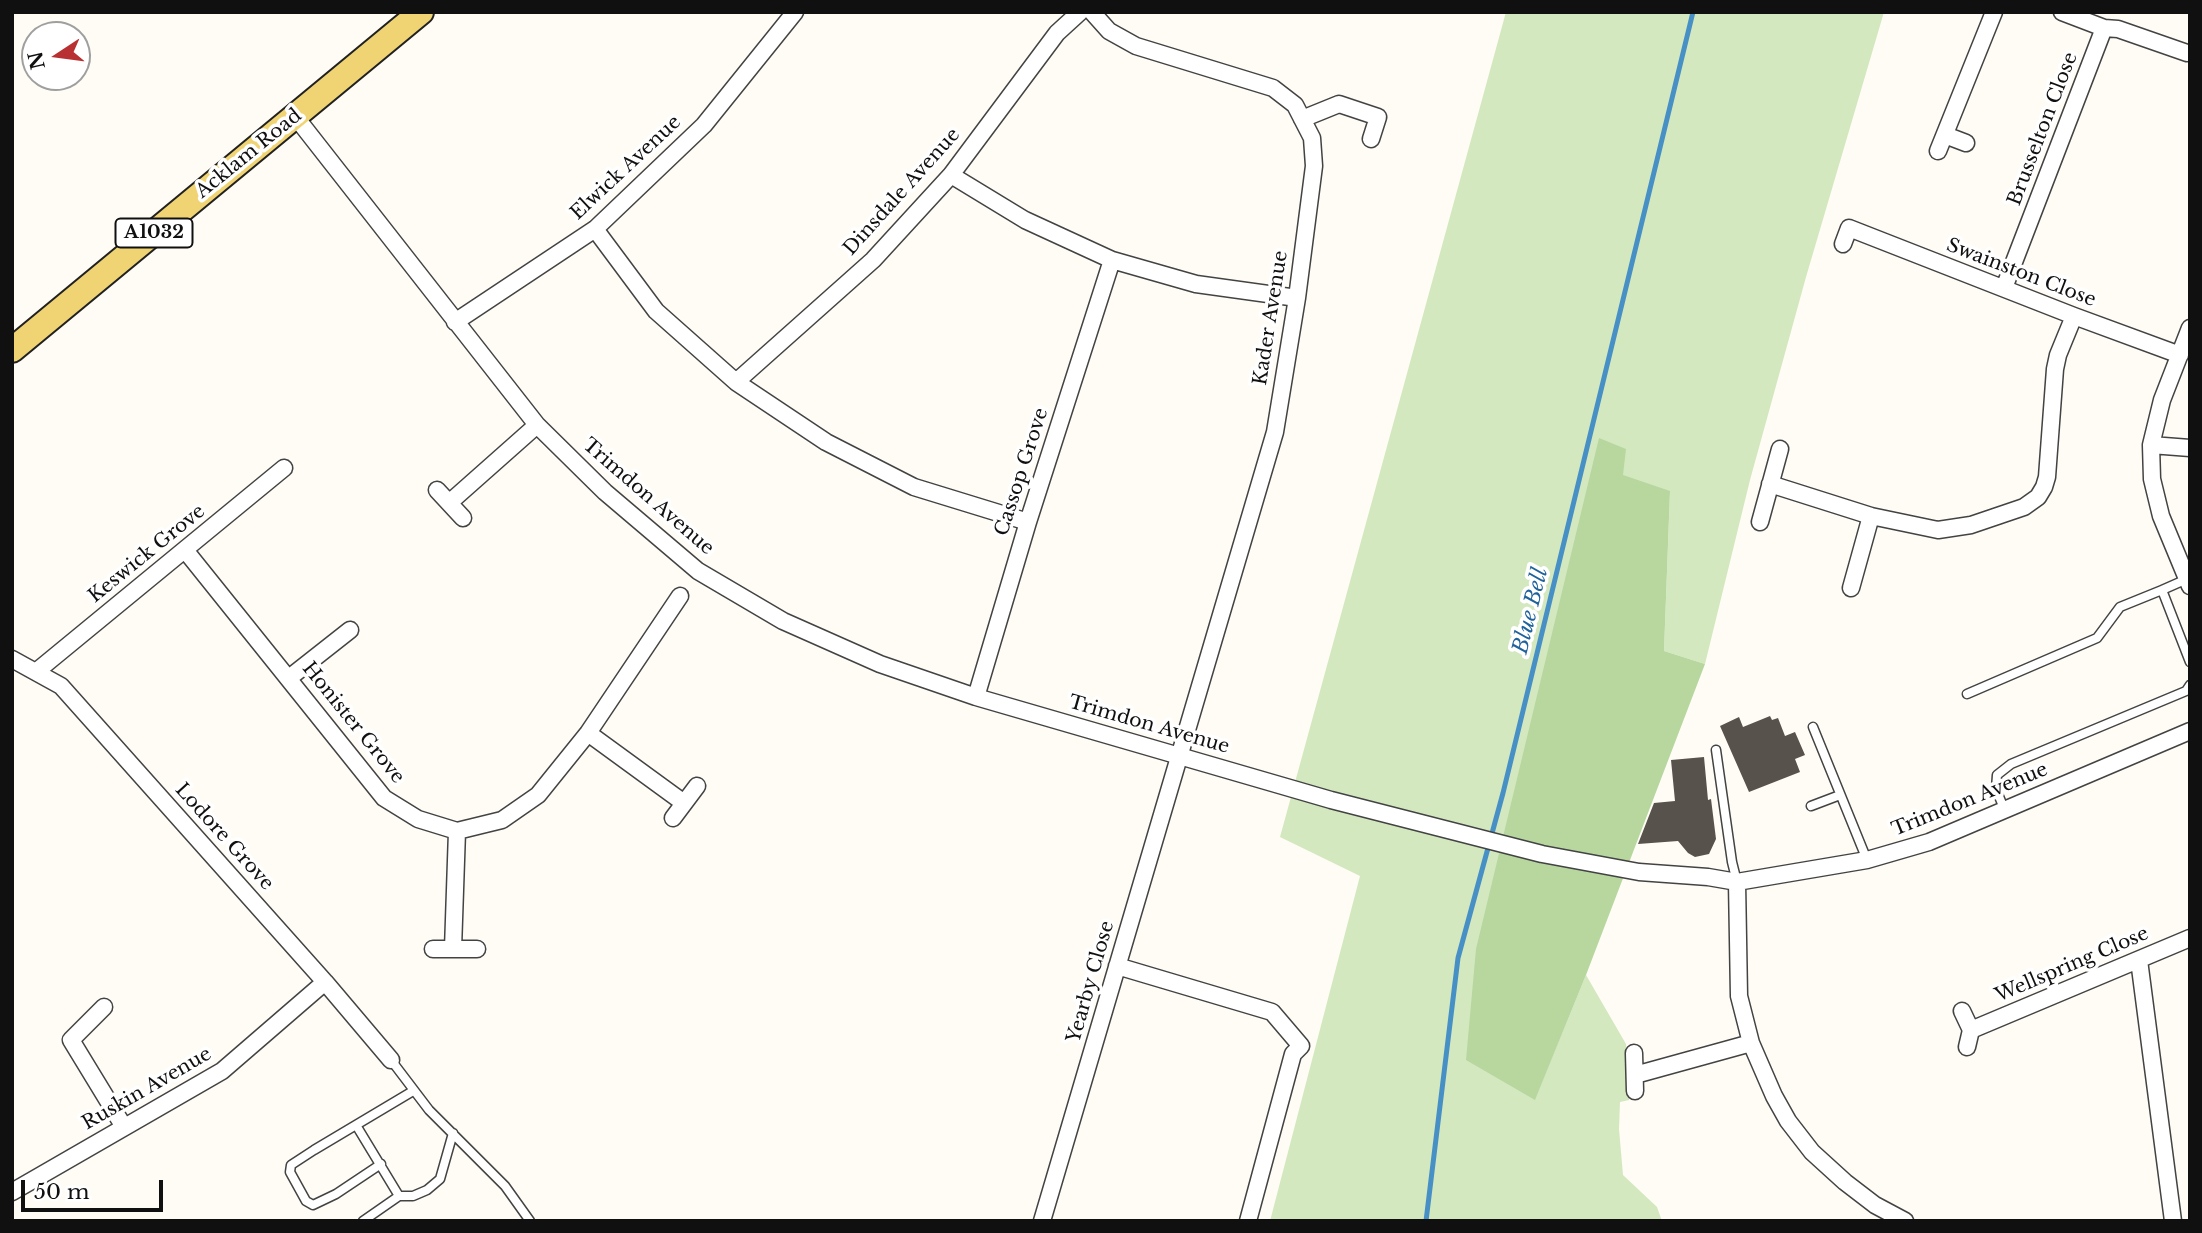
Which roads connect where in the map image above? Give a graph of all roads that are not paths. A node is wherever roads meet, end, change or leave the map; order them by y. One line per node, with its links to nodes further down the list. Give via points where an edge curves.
1 (421, 12): 9 (main road, Acklam Road / A1032)
2 (795, 12): 17 (street, Elwick Avenue, via 704,125)
3 (1080, 12): 15 (street, Dinsdale Avenue, via 1057,33)
4 (1092, 12): 10 (street, Kader Avenue, via 1109,32 1136,46 1273,88 1295,105)
5 (1994, 12): 11 (street)
6 (2062, 12): 7 (street)
7 (2104, 28): 8 (street); 19 (street, Brusselton Close)
8 (2187, 53)
9 (295, 116): 22 (street, Trimdon Avenue); 24 (main road, Acklam Road / A1032)
10 (1302, 119): 12 (street, via 1339,104 1378,117); 20 (street, Kader Avenue, via 1312,138 1314,166)
11 (1945, 135): 13 (street); 14 (street)
12 (1371, 139)
13 (1966, 143)
14 (1938, 151)
15 (951, 175): 18 (street, via 1025,220); 26 (street, Dinsdale Avenue, via 873,260)
16 (1854, 212): 19 (street, Swainston Close, via 1846,236)
17 (595, 229): 22 (street, Elwick Avenue); 26 (street, via 656,311)
18 (1112, 260): 20 (street, via 1196,284); 37 (street, Cassop Grove)
19 (2004, 288): 21 (street, Swainston Close)
20 (1297, 298): 56 (street, Kader Avenue, via 1275,432)
21 (2074, 316): 25 (street, Swainston Close); 35 (street, via 2057,355 2047,477 2038,497 2024,507 1954,529 1924,529)
22 (455, 322): 27 (street, Trimdon Avenue)
23 (2190, 328): 25 (street)
24 (12, 349)
25 (2179, 355): 28 (street)
26 (736, 383): 37 (street, via 826,442 914,487)
27 (537, 425): 34 (street); 51 (street, Trimdon Avenue, via 605,492 698,571 783,621 880,664)
28 (2151, 445): 29 (street); 40 (street, via 2152,479 2161,516)
29 (2190, 448)
30 (1780, 449): 32 (street)
31 (284, 468): 39 (street, Keswick Grove)
32 (1770, 484): 35 (street); 38 (street)
33 (437, 490): 34 (street)
34 (449, 503): 36 (street)
35 (1871, 516): 41 (street)
36 (463, 518)
37 (1028, 522): 51 (street, Cassop Grove)
38 (1760, 522)
39 (185, 550): 47 (street, Keswick Grove); 48 (street, Honister Grove)
40 (2188, 582): 42 (lane)
41 (1851, 588)
42 (2162, 590): 46 (lane); 50 (lane, via 2120,607 2097,638)
43 (680, 596): 54 (street, Honister Grove)
44 (350, 630): 48 (street)
45 (13, 661): 47 (street, Lodore Grove)
46 (2190, 662)
47 (37, 671): 72 (street, Lodore Grove, via 61,685)
48 (289, 678): 63 (street, Honister Grove, via 384,798 418,820)
49 (2190, 685): 61 (lane, via 2186,691 2011,764 1997,775 1996,789)
50 (1967, 694)
51 (976, 697): 56 (street, Trimdon Avenue)
52 (1812, 727): 58 (lane)
53 (2190, 731): 61 (street, Trimdon Avenue)
54 (588, 733): 59 (street); 63 (street, Honister Grove, via 538,796 502,820)
55 (1716, 750): 65 (lane)
56 (1180, 755): 65 (street, Trimdon Avenue, via 1331,800 1542,854 1601,867); 71 (street, Yearby Close)
57 (697, 786): 59 (street)
58 (1840, 795): 60 (lane); 64 (lane)
59 (684, 803): 62 (street)
60 (1811, 806)
61 (2005, 811): 64 (street, Trimdon Avenue, via 1929,842)
62 (673, 818)
63 (457, 831): 68 (street)
64 (1867, 860): 65 (street, Trimdon Avenue)
65 (1737, 882): 76 (street, via 1739,996)
66 (2190, 938): 70 (street, Wellspring Close)
67 (433, 949): 68 (street)
68 (453, 949): 69 (street)
69 (477, 949)
70 (2139, 960): 75 (street, Wellspring Close); 94 (street)
71 (1117, 966): 91 (street, Yearby Close); 92 (street, via 1272,1012 1301,1046 1293,1054)
72 (325, 982): 79 (street, Lodore Grove); 84 (street, Ruskin Avenue, via 222,1072)
73 (104, 1007): 84 (street, via 71,1040)
74 (1962, 1011): 75 (street)
75 (1971, 1030): 77 (street)
76 (1751, 1043): 80 (street); 93 (street, via 1774,1096 1812,1152 1875,1205)
77 (1967, 1047)
78 (1634, 1053): 80 (street)
79 (391, 1060): 81 (lane)
80 (1635, 1074): 82 (street)
81 (413, 1091): 83 (lane); 85 (lane)
82 (1635, 1091)
83 (356, 1125): 86 (lane); 86 (lane, via 291,1165 290,1172 306,1201 313,1205)
84 (124, 1127): 87 (street, Ruskin Avenue)
85 (453, 1133): 88 (lane, via 440,1179 413,1196); 90 (lane, via 505,1186)
86 (381, 1164): 88 (lane)
87 (12, 1192)
88 (399, 1196): 89 (lane)
89 (363, 1221)
90 (530, 1221)
91 (1042, 1221)
92 (1248, 1221)
93 (1905, 1221)
94 (2173, 1221)

